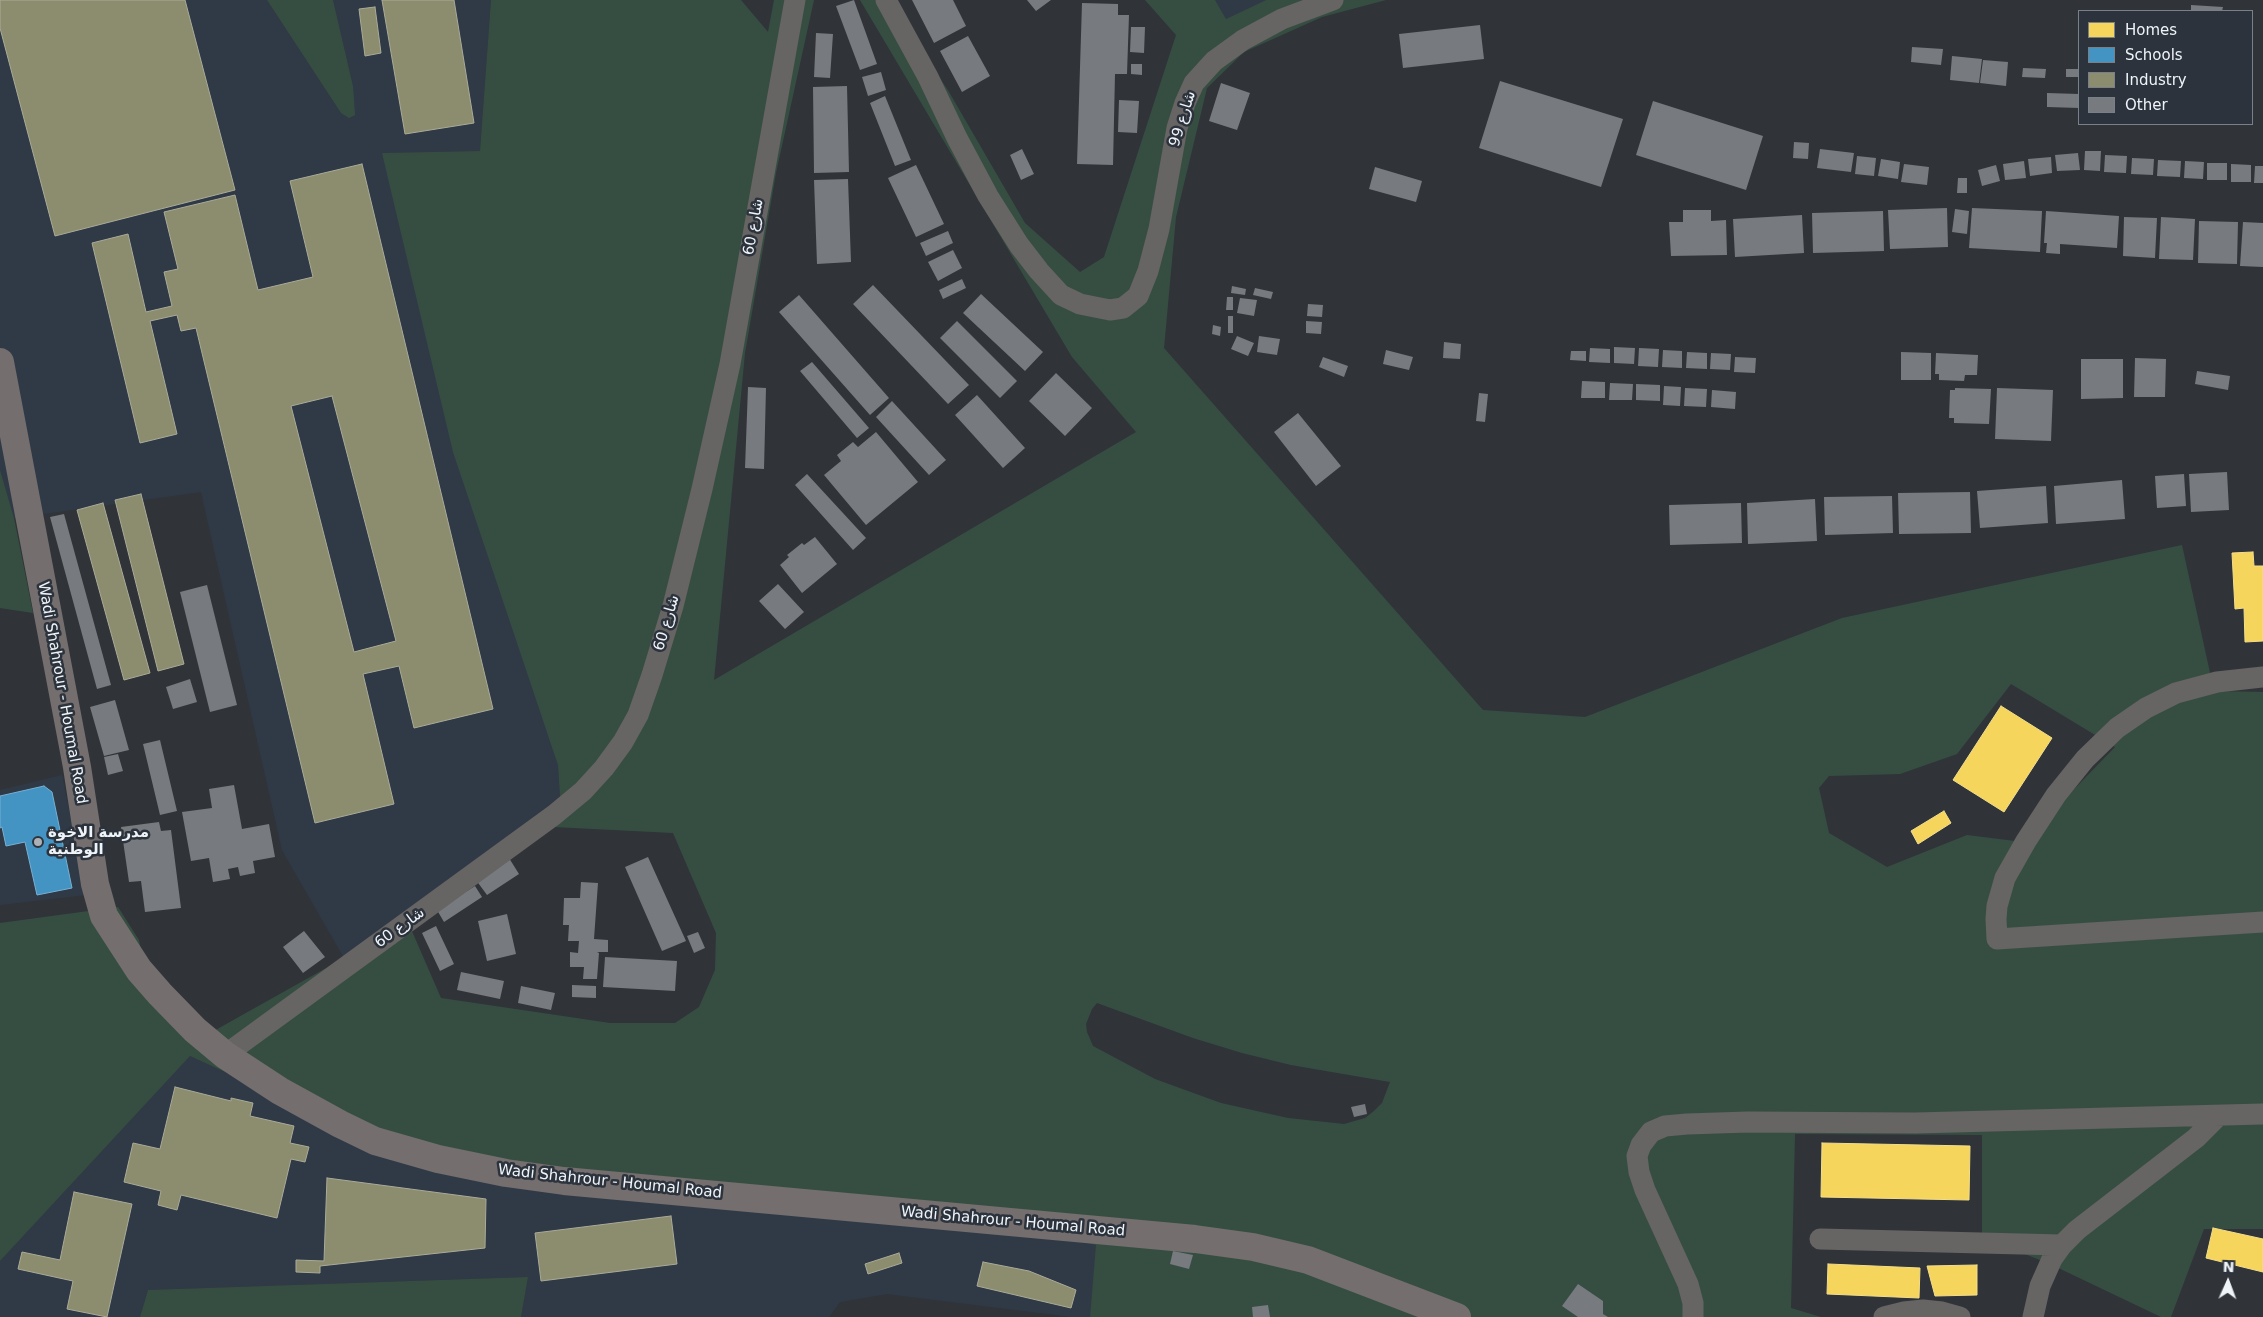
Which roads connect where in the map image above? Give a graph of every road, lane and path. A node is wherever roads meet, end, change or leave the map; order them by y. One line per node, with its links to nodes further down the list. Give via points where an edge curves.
1 (795, 0): 7 (street, شارع 60, via 730,364 704,479 652,675 638,714 623,742 584,791 554,815)
2 (886, 0): 3 (street, شارع 99, via 988,196 1039,271 1061,295 1080,304 1110,310 1123,308 1138,296 1148,271 1177,128 1194,83 1214,61 1243,40 1282,19)
3 (1333, 0)
4 (0, 362): 7 (main road, Wadi Shahrour - Houmal Road, via 104,916 139,970 195,1030)
5 (2263, 677): 6 (street, via 2217,682 2176,693 2117,728 2056,795 2026,841 2005,878 1996,919 1998,939)
6 (2263, 922)
7 (225, 1056): 12 (main road, Wadi Shahrour - Houmal Road, via 280,1091 375,1141 438,1159 564,1181 1253,1247 1308,1260)
8 (2263, 1114): 9 (street)
9 (2218, 1116): 11 (street, via 2196,1138); 13 (street, via 1915,1124 1739,1122 1665,1126 1651,1132 1641,1145 1637,1156 1639,1172 1688,1284)
10 (1820, 1239): 11 (street)
11 (2062, 1245): 16 (street, via 2040,1286)
12 (1458, 1317)
13 (1693, 1317)
14 (1884, 1317): 15 (street, via 1923,1310)
15 (1960, 1317)
16 (2033, 1317)

